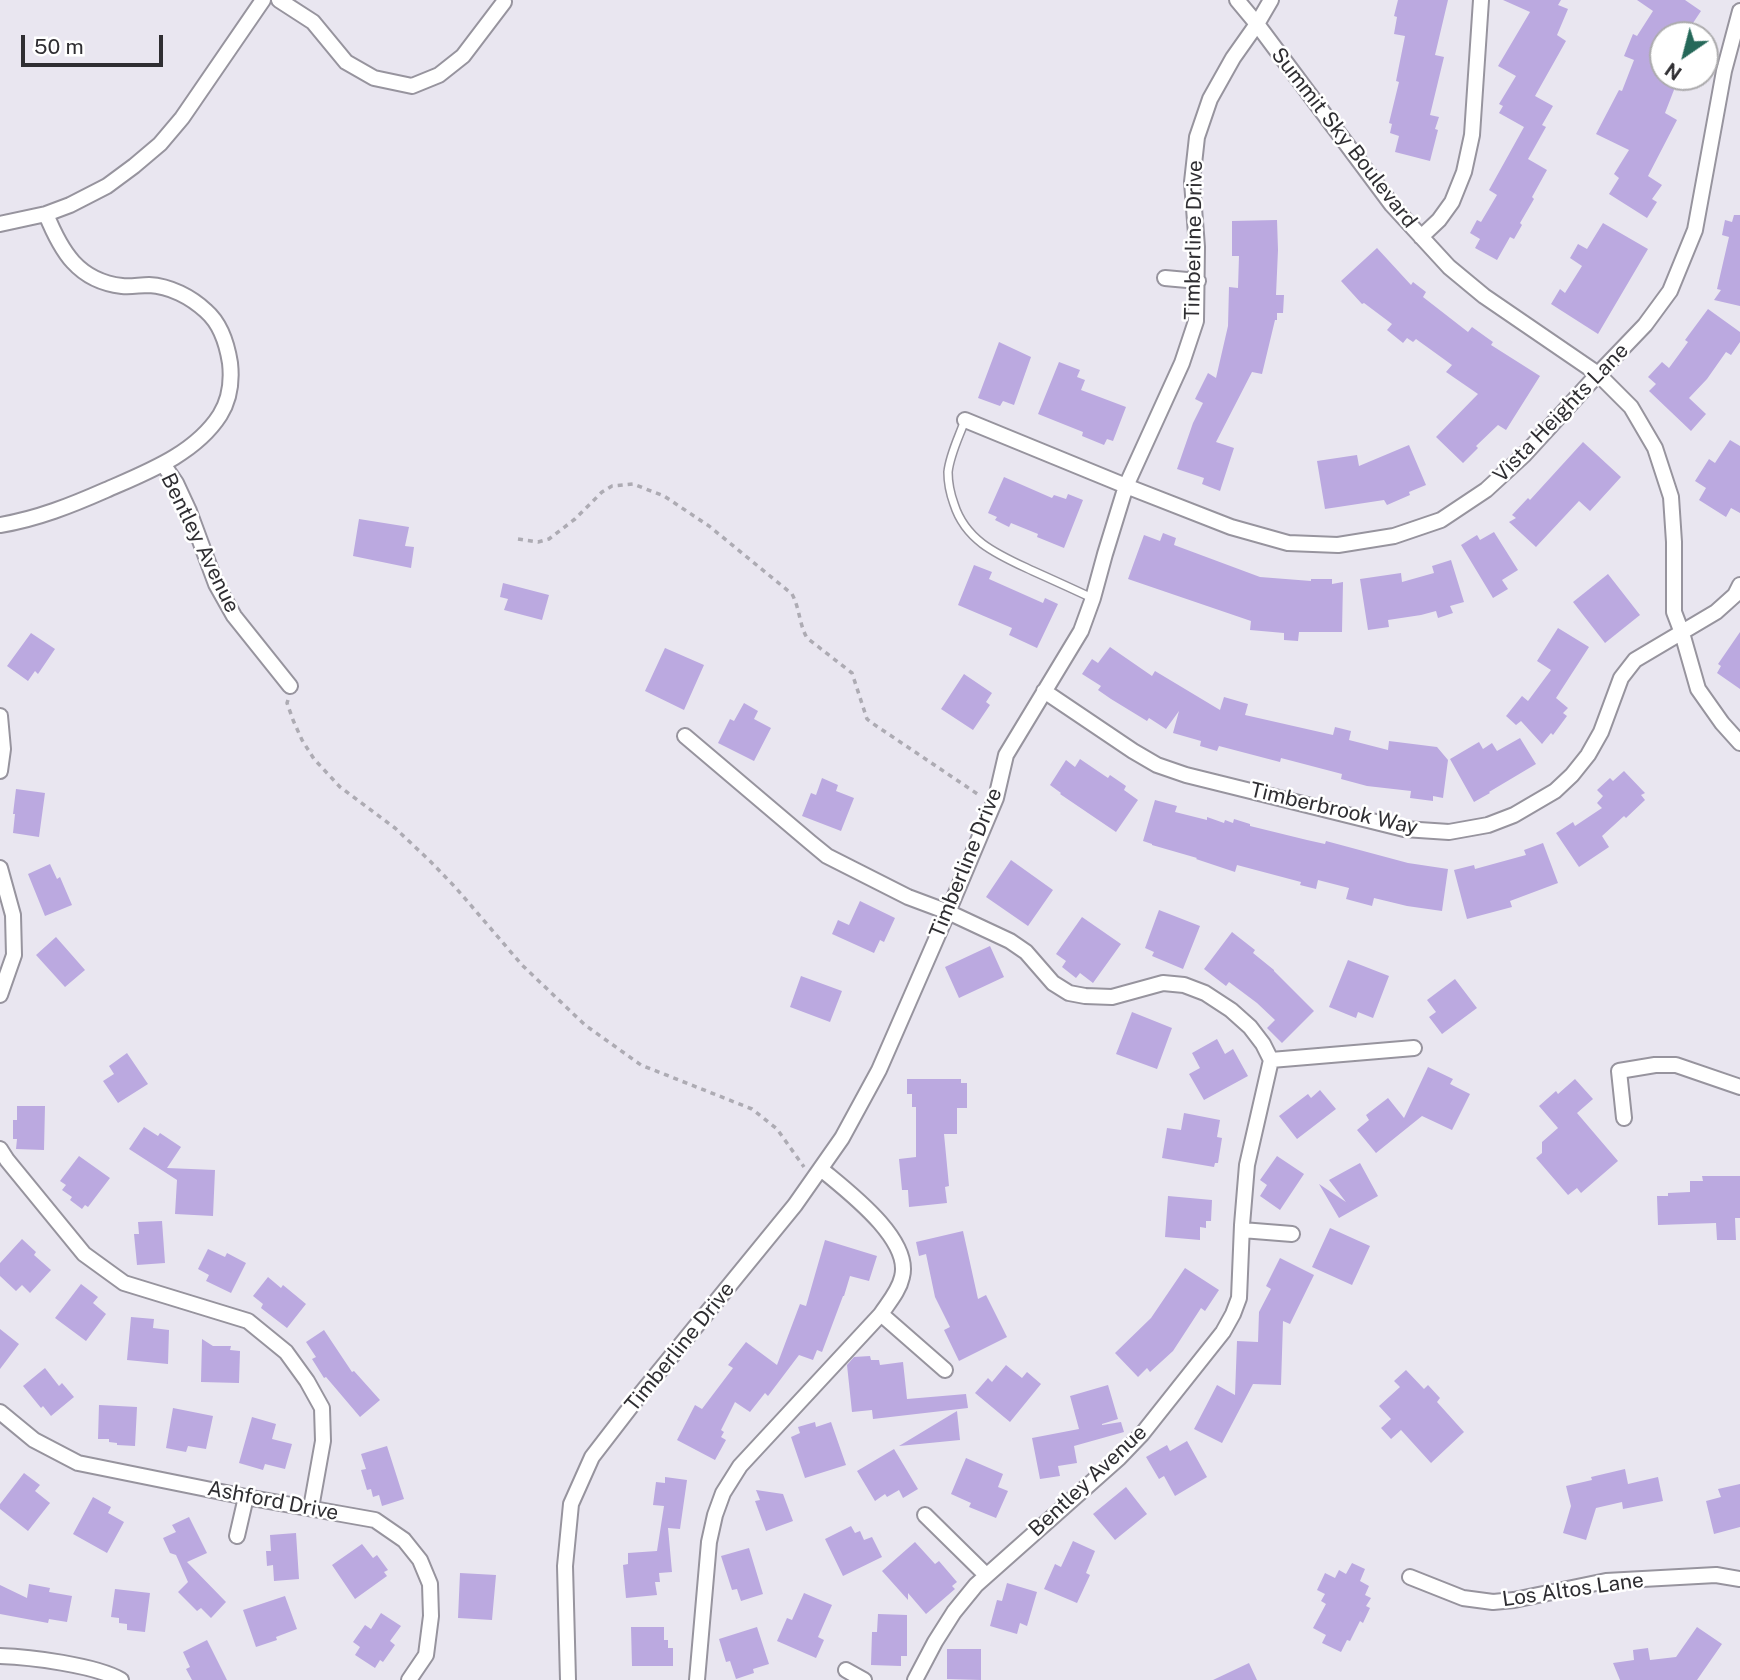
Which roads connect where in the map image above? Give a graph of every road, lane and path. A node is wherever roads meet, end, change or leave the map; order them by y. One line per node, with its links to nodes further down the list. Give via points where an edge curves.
1 (263, 0): 9 (street, via 160,144 107,186)
2 (279, 0): 6 (street, via 313,22 346,62 374,78 412,86 439,75 463,56)
3 (1237, 0): 8 (street)
4 (1270, 0): 8 (street)
5 (1481, 0): 11 (street, via 1472,135 1464,172 1452,202)
6 (504, 2)
7 (1740, 11): 14 (street, Vista Heights Lane, via 1724,71 1695,230 1670,291)
8 (1257, 24): 11 (street, Summit Sky Boulevard); 13 (street, Timberline Drive, via 1210,99 1197,137 1192,182)
9 (46, 214): 10 (street); 16 (street, via 57,241 86,274 123,286 172,290 194,300 220,328 232,377 222,412 195,442)
10 (0, 224)
11 (1421, 237): 14 (street, Summit Sky Boulevard, via 1484,296)
12 (1165, 278): 13 (street)
13 (1198, 281): 17 (street, Timberline Drive, via 1196,321 1182,363)
14 (1598, 374): 17 (street, Vista Heights Lane, via 1486,490 1441,520 1394,536 1338,545 1288,543 1231,527); 22 (street, Summit Sky Boulevard, via 1631,407 1656,448 1671,497 1674,612)
15 (965, 421): 17 (street, Vista Heights Lane); 21 (lane, via 948,475 963,524 995,553)
16 (163, 464): 18 (street, via 82,500); 23 (street, Bentley Avenue, via 176,483 216,584 234,616)
17 (1126, 486): 21 (street, Timberline Drive)
18 (0, 525)
19 (518, 539): 29 (path, via 549,539 612,486 634,484 664,496 709,526 792,594 807,638 852,673 867,719)
20 (1740, 585): 22 (street, via 1716,612)
21 (1093, 598): 24 (street, Timberline Drive, via 1081,631)
22 (1682, 633): 24 (street, Timberbrook Way, via 1635,660 1621,678 1588,755 1555,791 1514,815 1449,832 1404,829 1157,765); 27 (street, Summit Sky Boulevard, via 1699,689)
23 (290, 686): 38 (path, via 287,703 314,759 340,788 395,828 430,861 522,965 585,1025 641,1065 752,1109)
24 (1044, 691): 29 (street, Timberline Drive, via 1006,755)
25 (0, 716): 28 (street)
26 (685, 736): 31 (street, via 827,856)
27 (1740, 743)
28 (0, 771)
29 (993, 804): 31 (street, Timberline Drive)
30 (0, 868): 32 (street, via 13,915 14,955)
31 (948, 912): 34 (street, via 1010,941 1069,993 1112,997 1163,983 1205,993 1250,1027); 38 (street, Timberline Drive, via 879,1070)
32 (0, 995)
33 (1414, 1048): 34 (street)
34 (1271, 1060): 39 (street, Bentley Avenue, via 1247,1165)
35 (1740, 1087): 36 (street, via 1676,1065 1619,1071)
36 (1624, 1118)
37 (0, 1149): 45 (street, via 84,1254 124,1283 248,1321 286,1352 322,1408 323,1441)
38 (817, 1175): 41 (street, via 870,1211 900,1254 903,1275); 55 (street, Timberline Drive, via 592,1457 571,1504 565,1566)
39 (1242, 1230): 40 (street); 48 (street, Bentley Avenue, via 1239,1298 1223,1332 1142,1434)
40 (1292, 1234)
41 (881, 1314): 42 (street); 56 (street, via 740,1466 723,1493 709,1542)
42 (945, 1370)
43 (0, 1412): 44 (street, Ashford Drive, via 34,1440 78,1463)
44 (246, 1497): 45 (street, Ashford Drive); 47 (street)
45 (311, 1508): 54 (street, Ashford Drive, via 375,1520 404,1540 420,1560 430,1584 430,1616 426,1655)
46 (925, 1515): 48 (street)
47 (237, 1536)
48 (986, 1574): 58 (street, Bentley Avenue, via 954,1612)
49 (1410, 1577): 50 (street, Los Altos Lane, via 1464,1598 1493,1602 1606,1581 1716,1575)
50 (1740, 1578)
51 (0, 1656): 53 (street, via 71,1665)
52 (846, 1670): 57 (street)
53 (121, 1680)
54 (410, 1680)
55 (568, 1680)
56 (697, 1680)
57 (864, 1680)
58 (915, 1680)

